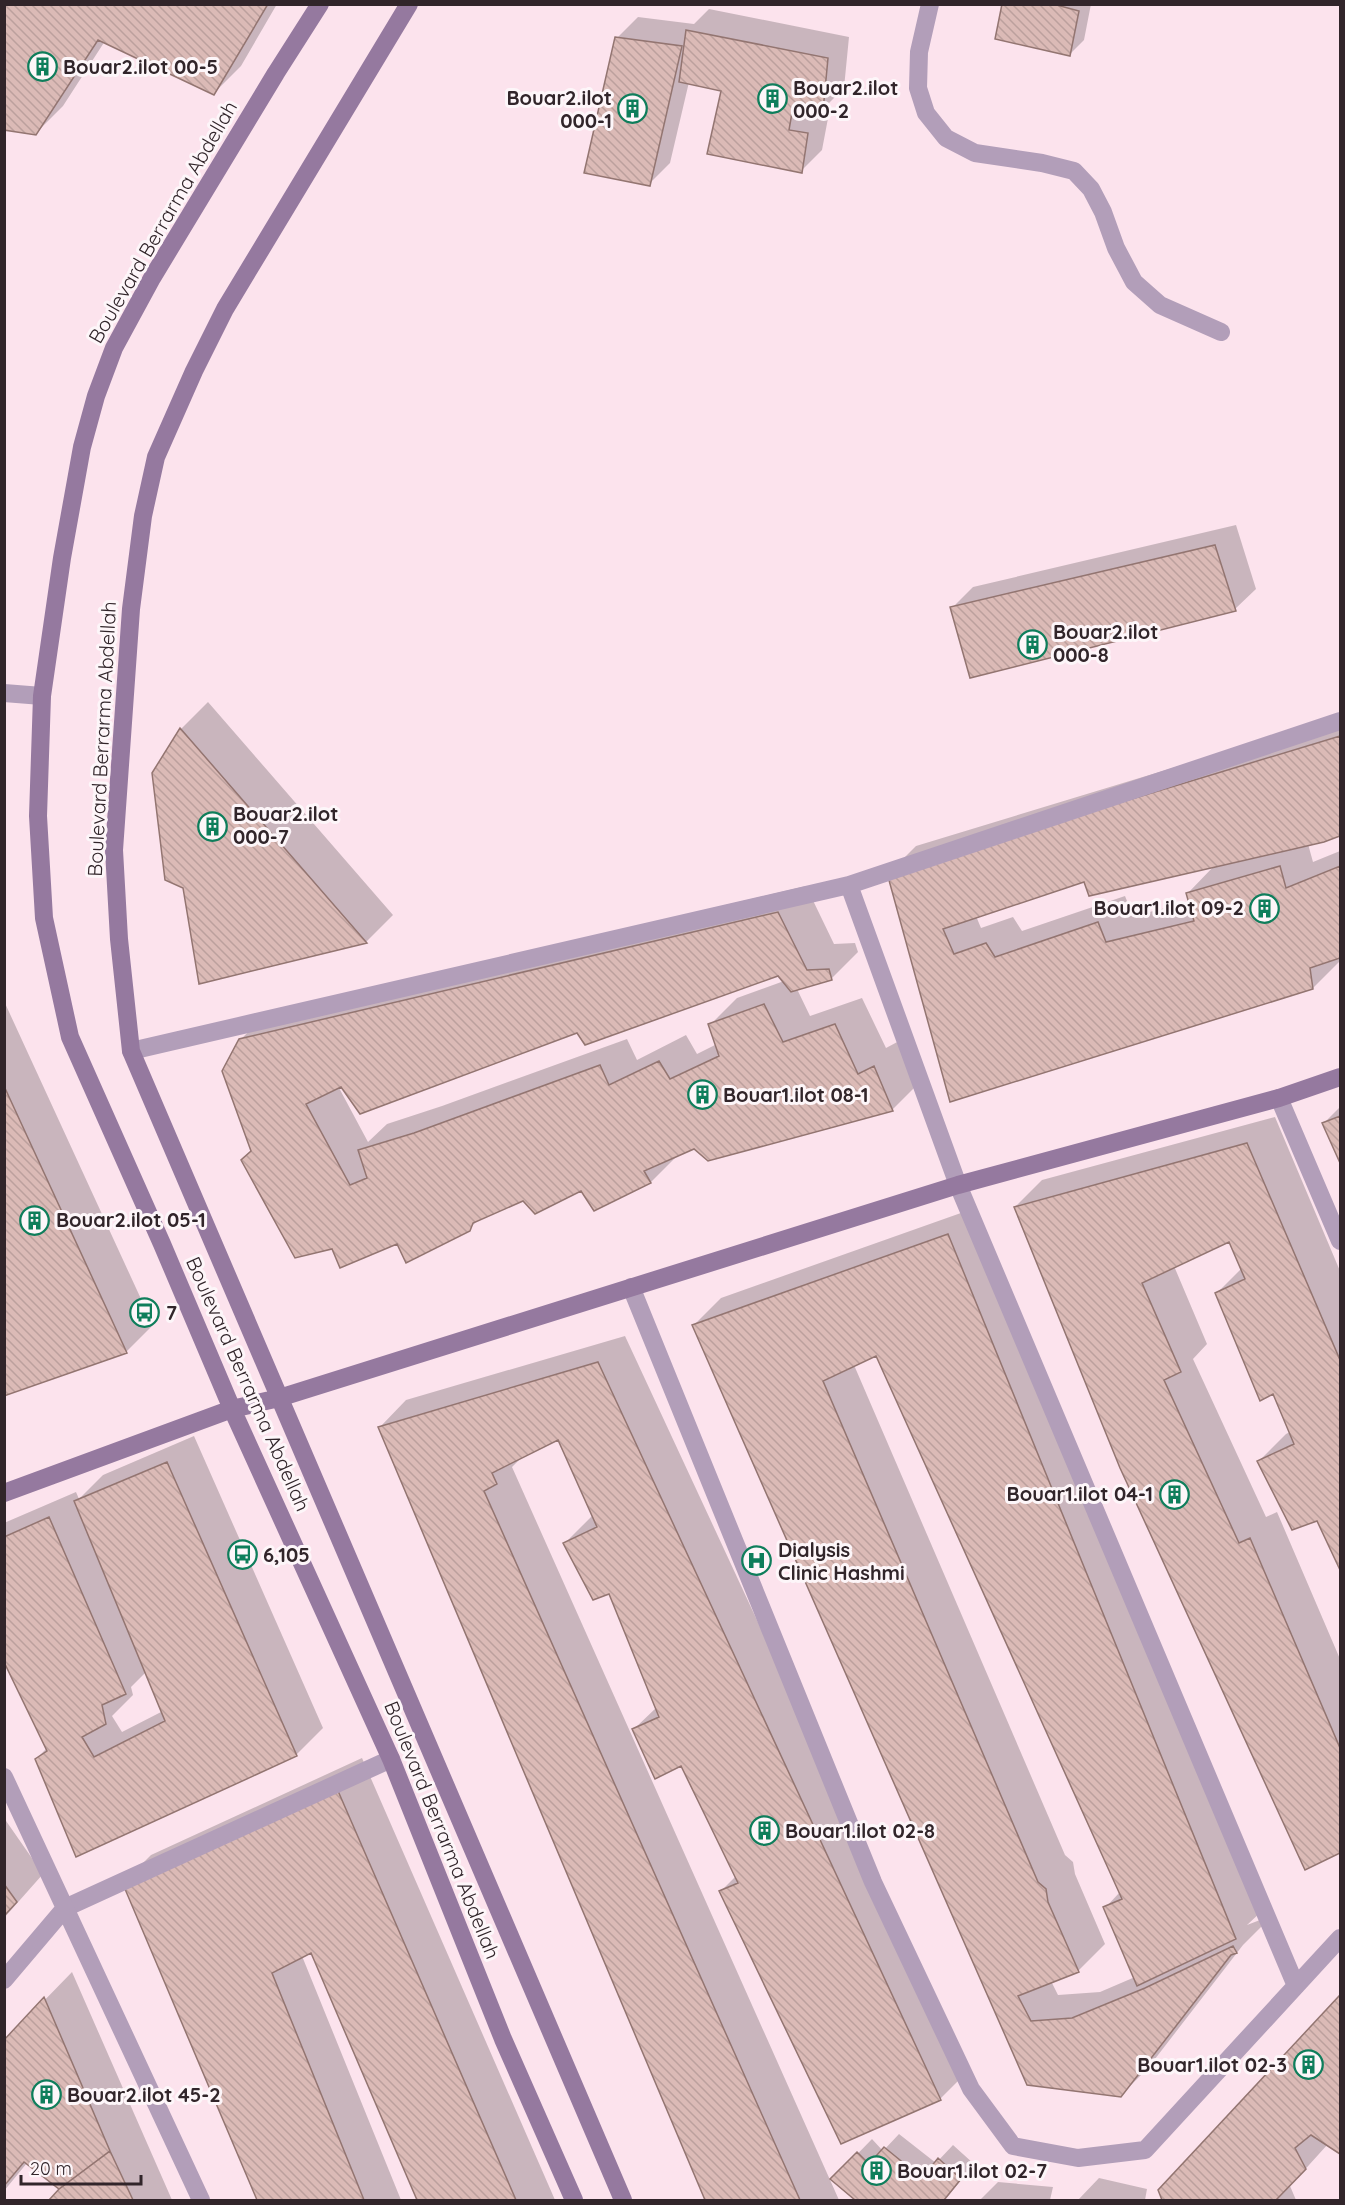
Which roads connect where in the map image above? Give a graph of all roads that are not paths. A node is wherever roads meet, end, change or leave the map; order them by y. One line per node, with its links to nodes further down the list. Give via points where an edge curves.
1 (320, 4): 6 (main road, Boulevard Berrarma Abdellah, via 158,268 114,348 82,447)
2 (409, 4): 9 (main road, Boulevard Berrarma Abdellah, via 225,309 156,457 143,516 131,609 114,850)
3 (930, 4): 4 (street, via 919,52 918,88 926,113 946,138 975,153 1074,171 1091,189 1134,282 1160,305)
4 (1221, 332)
5 (4, 693): 6 (street)
6 (42, 696): 16 (main road, Boulevard Berrarma Abdellah, via 38,816 44,918 70,1037)
7 (1341, 721): 8 (street)
8 (849, 885): 9 (street); 12 (street)
9 (131, 1051): 15 (main road, Boulevard Berrarma Abdellah)
10 (1341, 1077): 11 (main road)
11 (1279, 1098): 12 (main road); 13 (street)
12 (958, 1185): 14 (main road); 23 (street)
13 (1341, 1241)
14 (631, 1287): 15 (main road); 23 (street, via 873,1882 970,2089 1013,2146 1078,2158 1145,2150)
15 (279, 1398): 16 (main road); 26 (main road, Boulevard Berrarma Abdellah)
16 (232, 1409): 17 (main road); 18 (main road, Boulevard Berrarma Abdellah)
17 (4, 1493)
18 (391, 1759): 20 (street); 25 (main road, Boulevard Berrarma Abdellah, via 503,2038)
19 (4, 1777): 20 (street)
20 (65, 1908): 22 (street); 24 (street)
21 (1341, 1938): 23 (street)
22 (4, 1980)
23 (1296, 1986)
24 (201, 2200)
25 (574, 2200)
26 (623, 2200)

